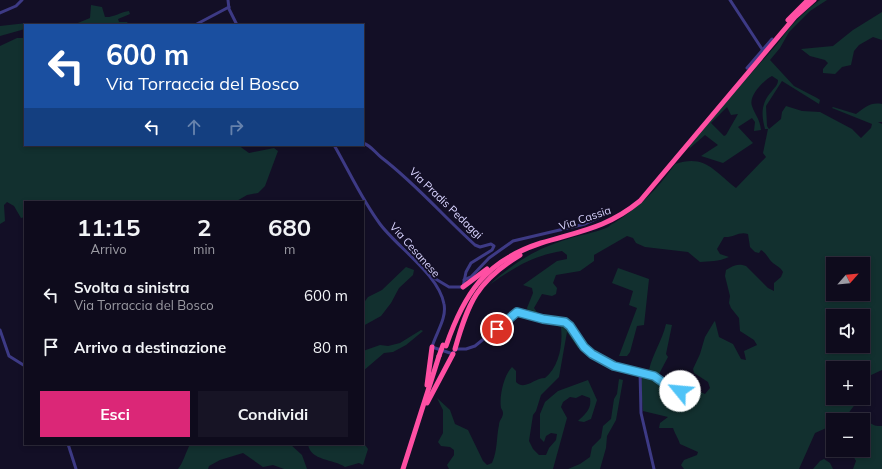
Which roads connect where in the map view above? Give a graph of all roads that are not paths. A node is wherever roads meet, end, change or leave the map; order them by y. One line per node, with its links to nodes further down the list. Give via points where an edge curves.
1 (22, 0): 7 (street, via 16,6)
2 (228, 0): 6 (street)
3 (730, 0): 11 (street)
4 (808, 0): 10 (highway, Via Cassia)
5 (814, 0): 16 (highway, Via Cassia, via 775,40 640,201 621,216 602,225)
6 (229, 7): 8 (street); 9 (street)
7 (0, 13)
8 (197, 24)
9 (237, 24)
10 (772, 39): 11 (street); 12 (highway, Via Cassia)
11 (762, 49): 12 (street)
12 (747, 68): 17 (highway, Via Cassia, via 647,190 632,204 601,223 519,249)
13 (364, 143): 19 (street, Via Pradis Pedaggi, via 371,146 378,156 409,180 475,245 494,245 492,250 472,262)
14 (335, 146): 18 (street, Via Cesanese, via 379,222)
15 (598, 218): 19 (street, via 585,224 514,241)
16 (542, 243): 22 (highway, Via Cassia, via 506,260 479,281 460,308); 24 (highway, via 507,263 480,287 466,312)
17 (487, 269): 20 (highway); 22 (highway, Via Cassia, via 458,307)
18 (426, 272): 20 (street, via 445,286); 23 (street, Via Cesanese, via 441,295 445,309)
19 (464, 280): 20 (street, Via Pradis Pedaggi)
20 (463, 287)
21 (0, 330): 26 (street, via 9,356)
22 (444, 345): 25 (highway, Via Cassia, bridge)
23 (432, 347): 24 (street); 30 (highway)
24 (454, 352): 27 (street, via 474,347 514,313 522,312 543,319 565,322 588,351 611,364); 29 (highway)
25 (441, 356): 29 (highway, Via Cassia); 30 (highway, Via Cassia)
26 (24, 365)
27 (640, 371): 28 (street, via 656,376 676,391); 35 (street, via 641,413)
28 (695, 385)
29 (427, 403): 34 (highway, Via Cassia)
30 (423, 410): 33 (highway, Via Cassia)
31 (68, 445): 32 (street)
32 (76, 469)
33 (403, 469)
34 (406, 469)
35 (654, 469)

